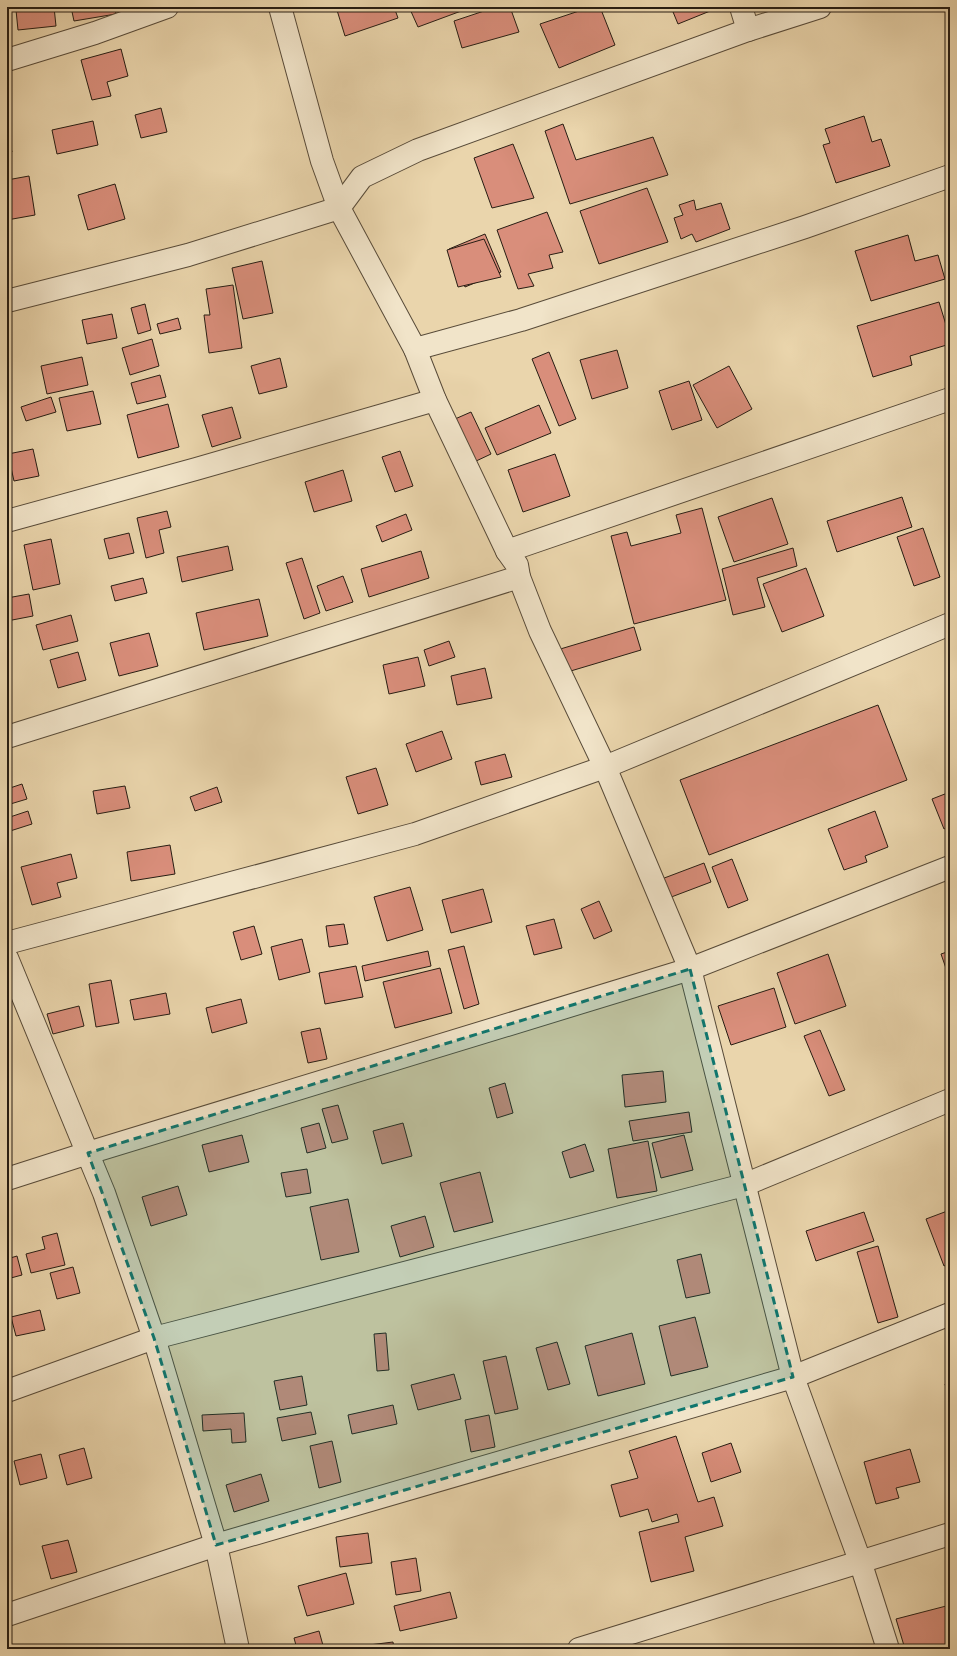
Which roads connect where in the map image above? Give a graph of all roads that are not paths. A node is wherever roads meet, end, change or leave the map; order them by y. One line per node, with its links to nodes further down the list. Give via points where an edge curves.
1 (167, 7): 6 (street, via 95,33)
2 (280, 7): 8 (street, via 322,161)
3 (741, 7): 5 (street)
4 (820, 7): 5 (street)
5 (748, 30): 8 (street, via 418,150 362,177)
6 (7, 60)
7 (950, 176): 10 (street, via 805,227 521,320)
8 (339, 208): 9 (street, via 188,255); 10 (street)
9 (7, 301)
10 (414, 349): 12 (street)
11 (950, 399): 14 (street)
12 (435, 400): 13 (street); 14 (street)
13 (7, 521)
14 (507, 551): 15 (street, via 517,565)
15 (520, 578): 17 (street); 18 (street, via 540,632)
16 (950, 624): 18 (street)
17 (7, 737)
18 (605, 767): 20 (street, via 415,834); 22 (street)
19 (950, 867): 22 (street)
20 (7, 943)
21 (7, 958): 24 (street)
22 (690, 969): 24 (street); 26 (street)
23 (950, 1100): 26 (street)
24 (88, 1153): 25 (street); 28 (street)
25 (7, 1179)
26 (744, 1184): 28 (street); 29 (street)
27 (950, 1314): 29 (street)
28 (154, 1338): 30 (street); 32 (street)
29 (793, 1378): 32 (street); 33 (street)
30 (7, 1391)
31 (950, 1534): 33 (street)
32 (216, 1545): 34 (street); 35 (street)
33 (860, 1561): 36 (street); 37 (street)
34 (7, 1615)
35 (238, 1649)
36 (579, 1649)
37 (888, 1649)

